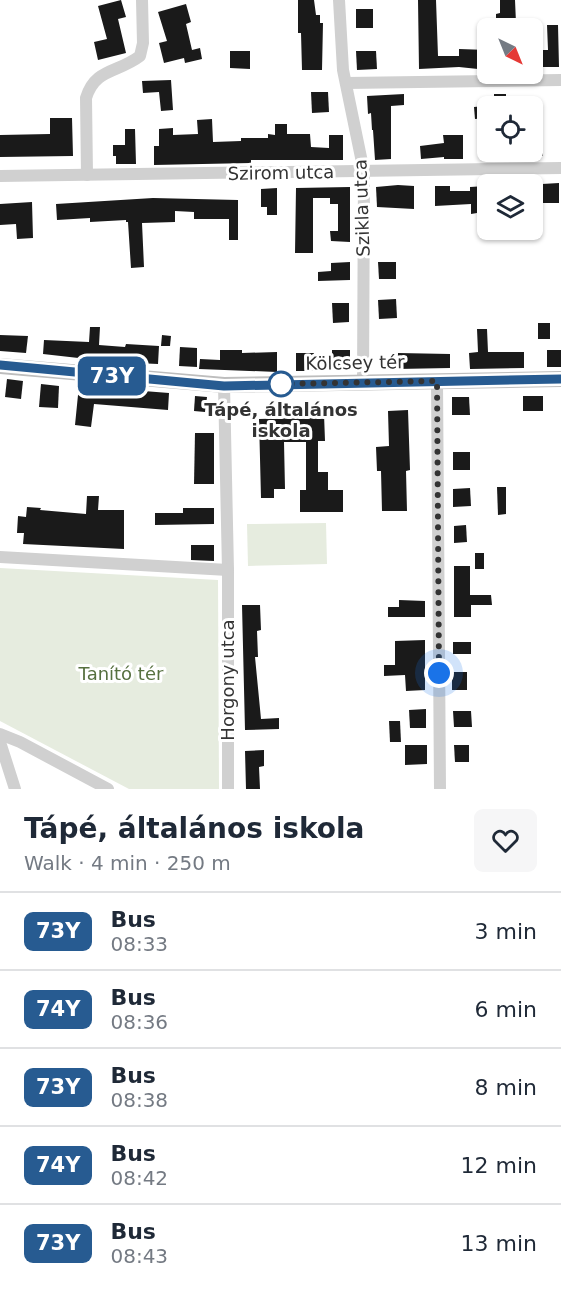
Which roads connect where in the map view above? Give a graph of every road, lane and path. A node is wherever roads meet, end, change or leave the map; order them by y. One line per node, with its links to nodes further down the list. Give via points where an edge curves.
1 (142, 0): 7 (street, via 140,56 96,77 89,86)
2 (339, 0): 4 (street, Szikla utca)
3 (561, 80): 4 (street)
4 (346, 83): 6 (street, Szikla utca)
5 (561, 168): 6 (street, Szirom utca)
6 (364, 172): 7 (street, Szirom utca); 12 (street, Szikla utca)
7 (87, 175): 8 (street, Szirom utca)
8 (0, 177)
9 (0, 366): 13 (street, Kölcsey tér)
10 (561, 379): 11 (street, Kölcsey tér)
11 (437, 381): 12 (street, Kölcsey tér); 21 (street)
12 (363, 383): 13 (street, Kölcsey tér)
13 (224, 386): 15 (street)
14 (0, 557): 15 (street)
15 (228, 570): 20 (street, Horgony utca)
16 (0, 734): 19 (street)
17 (0, 742): 18 (street)
18 (15, 789)
19 (108, 789)
20 (228, 789)
21 (440, 789)

